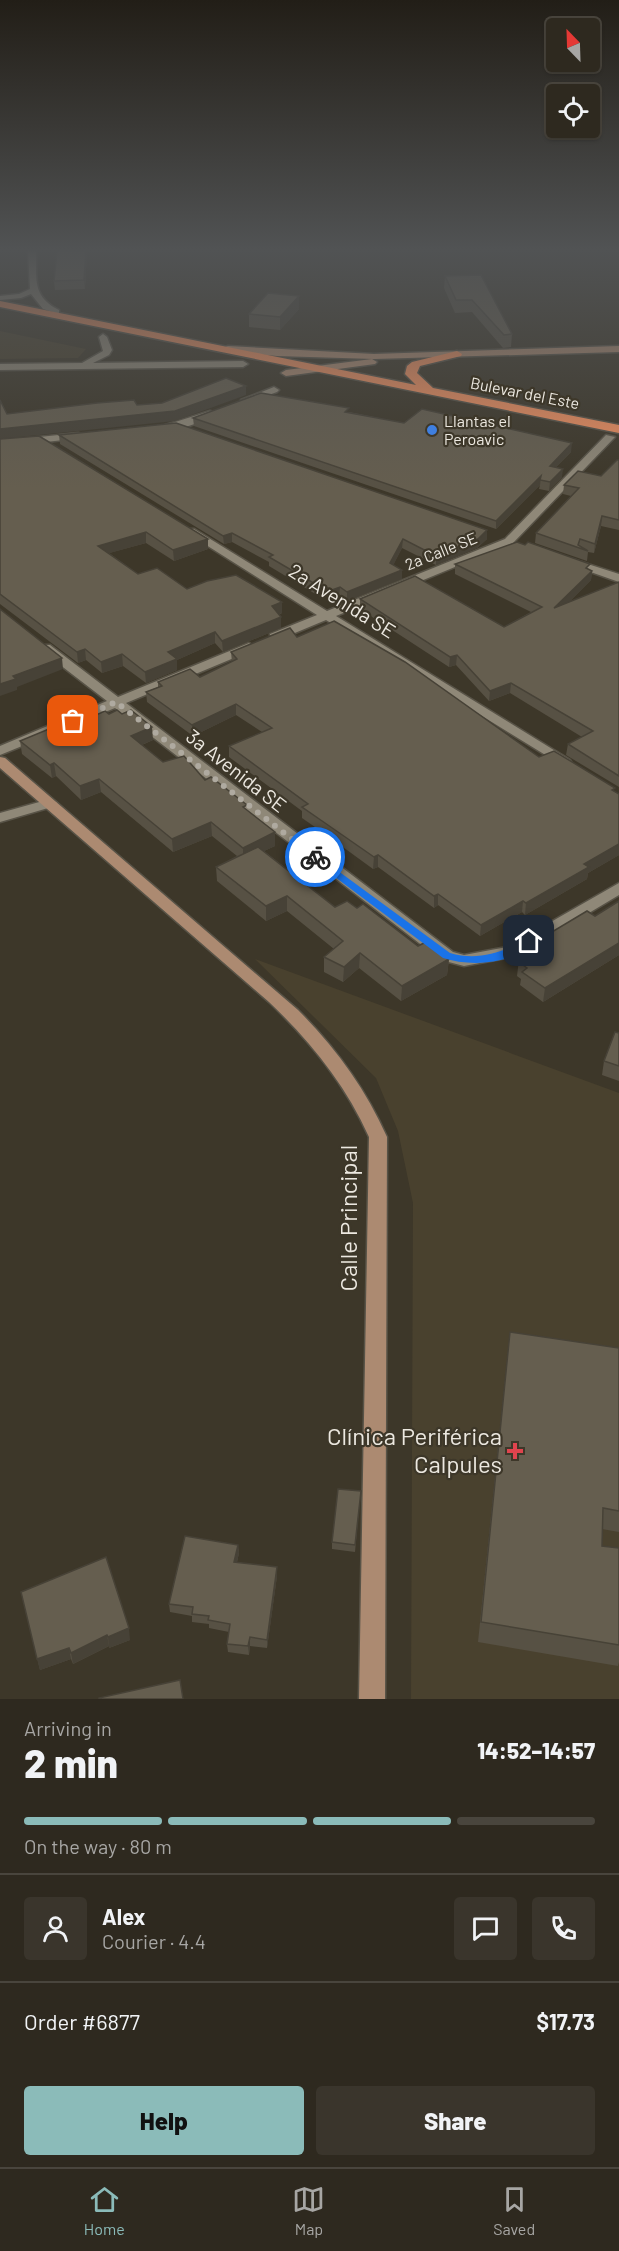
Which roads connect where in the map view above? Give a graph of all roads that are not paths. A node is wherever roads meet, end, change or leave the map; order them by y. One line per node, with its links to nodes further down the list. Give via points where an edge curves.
1 (71, 330): 3 (highway, Bulevar del Este)
2 (132, 330): 4 (highway, Bulevar del Este)
3 (103, 337): 8 (highway, Bulevar del Este); 9 (street, via 108,350 104,356)
4 (228, 349): 6 (street, via 293,354); 11 (highway, Bulevar del Este)
5 (619, 349): 7 (street)
6 (439, 354): 7 (street); 11 (street)
7 (457, 354): 14 (highway, via 411,368)
8 (243, 364): 9 (street); 12 (highway, Bulevar del Este)
9 (77, 366): 10 (street)
10 (0, 367)
11 (322, 368): 12 (street); 14 (highway, Bulevar del Este)
12 (286, 373): 14 (highway, Bulevar del Este)
13 (274, 390): 15 (street)
14 (426, 395): 21 (highway, Bulevar del Este); 21 (highway, Bulevar del Este, via 575,426 587,422)
15 (232, 406)
16 (221, 410): 17 (street)
17 (178, 426): 18 (street); 19 (street)
18 (147, 429)
19 (198, 433)
20 (85, 435): 22 (street)
21 (616, 435): 27 (street, 2a Calle SE)
22 (43, 440): 23 (street); 24 (street)
23 (0, 444)
24 (61, 450)
25 (180, 524): 30 (street, 2a Avenida SE)
26 (488, 534): 27 (street)
27 (514, 543): 30 (street, 2a Calle SE)
28 (562, 559): 29 (street)
29 (619, 578)
30 (327, 615): 32 (street, 2a Calle SE); 35 (street, 2a Avenida SE)
31 (33, 638): 32 (street, 3a Avenida SE)
32 (116, 702): 33 (street, 2a Calle SE); 38 (street, 3a Avenida SE, via 447,956 464,961 511,952)
33 (0, 751)
34 (0, 760): 36 (street, Calle Principal)
35 (573, 768)
36 (50, 803): 37 (street); 39 (street, Calle Principal, via 319,1040 363,1102 378,1137)
37 (0, 818)
38 (619, 888)
39 (372, 1699)

